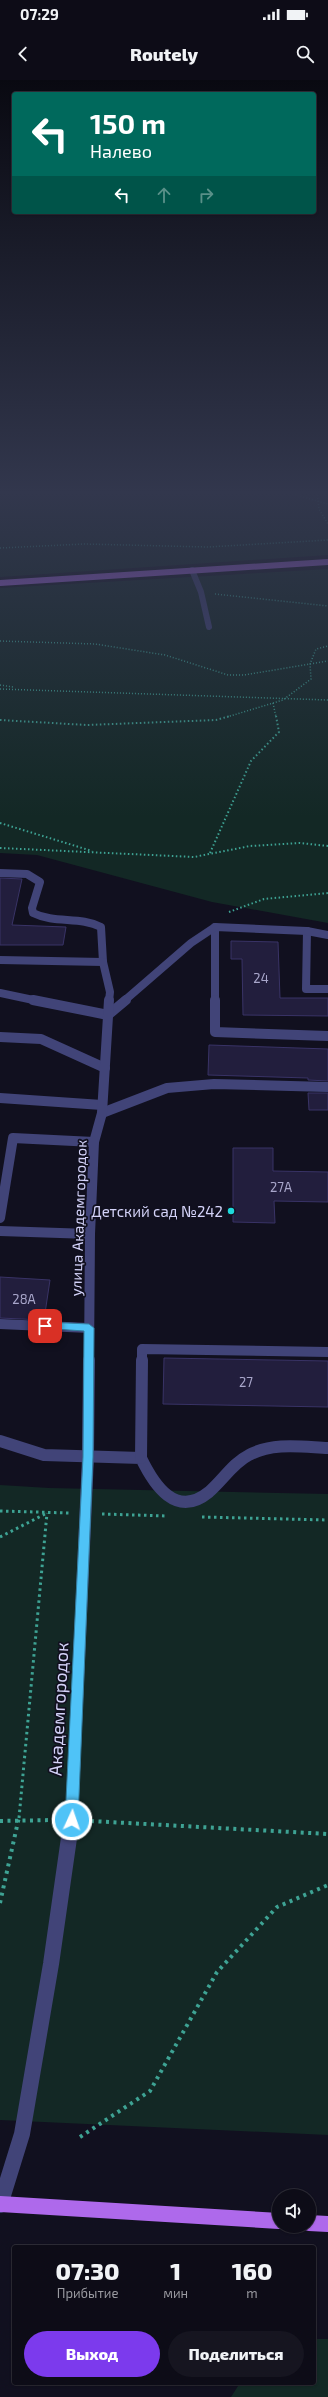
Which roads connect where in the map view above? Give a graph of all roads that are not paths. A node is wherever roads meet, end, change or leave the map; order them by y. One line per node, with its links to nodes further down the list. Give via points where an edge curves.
1 (203, 600): 2 (street)
2 (209, 627)
3 (0, 872): 8 (street, улица Академгородок, via 23,873 40,882 32,908 38,916 45,919 96,923 101,927)
4 (215, 927): 5 (street); 11 (street, via 191,943); 12 (street, via 215,1032)
5 (307, 931): 6 (street); 9 (street, via 306,989)
6 (328, 935)
7 (0, 960): 8 (street)
8 (103, 962): 11 (street, улица Академгородок, via 110,992)
9 (328, 990)
10 (0, 993): 11 (street)
11 (108, 1015): 14 (street, улица Академгородок)
12 (328, 1036)
13 (0, 1037): 14 (street, via 41,1039)
14 (105, 1068): 17 (street, улица Академгородок)
15 (328, 1087): 17 (street, via 214,1084 167,1088)
16 (0, 1098): 17 (street)
17 (102, 1109): 18 (street, улица Академгородок)
18 (94, 1142): 19 (street, via 13,1138); 21 (street, улица Академгородок)
19 (0, 1218)
20 (0, 1231): 21 (street)
21 (90, 1234): 23 (street, улица Академгородок)
22 (0, 1324): 23 (street)
23 (89, 1328): 27 (street, Академгородок)
24 (328, 1352): 28 (street, via 142,1348)
25 (0, 1441): 27 (street, via 44,1455)
26 (328, 1448): 28 (street, via 293,1447 258,1451 243,1458 202,1497 180,1503 164,1496 151,1482)
27 (88, 1457): 28 (street); 29 (street, Академгородок, via 72,1820 22,2134)
28 (141, 1458)
29 (0, 2204): 30 (main road)
30 (272, 2221)
31 (316, 2223): 32 (main road)
32 (328, 2224)

